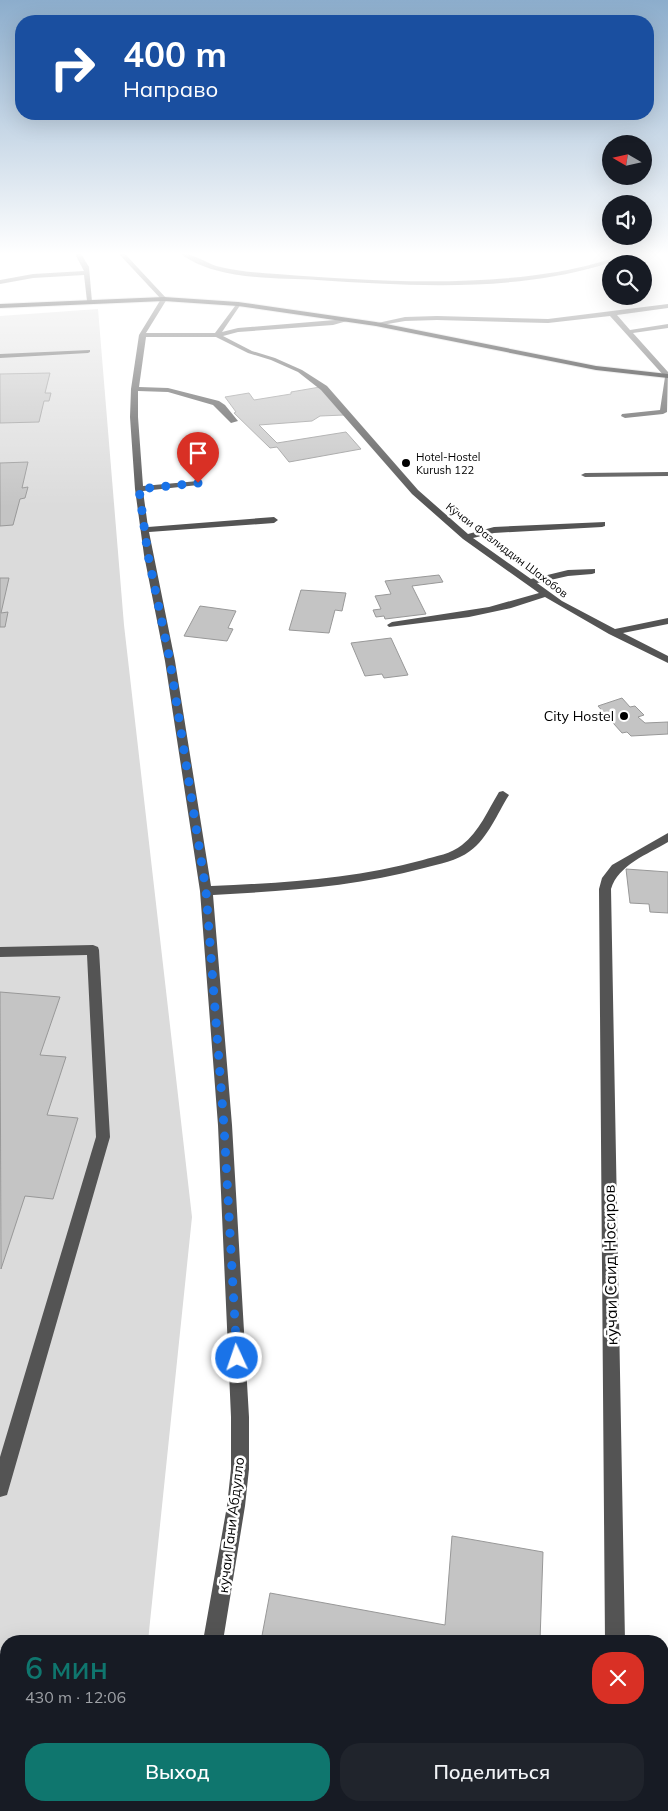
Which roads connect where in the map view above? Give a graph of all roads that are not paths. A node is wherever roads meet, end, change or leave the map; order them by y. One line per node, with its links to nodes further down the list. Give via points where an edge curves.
1 (142, 339): 8 (street, кӯчаи Гани Абдулло)
2 (224, 339): 18 (street, Кӯчаи Фазлиддин Шахобов, via 300,372 324,388 415,492)
3 (449, 339): 7 (main road, via 596,368)
4 (634, 339): 7 (street)
5 (88, 351): 6 (street)
6 (0, 356)
7 (668, 376): 9 (street, via 663,412)
8 (135, 389): 10 (street, via 168,390 216,403); 14 (street, кӯчаи Гани Абдулло)
9 (625, 416)
10 (234, 421)
11 (668, 474): 12 (street)
12 (584, 476)
13 (198, 483): 14 (street)
14 (139, 489): 17 (street, кӯчаи Гани Абдулло)
15 (274, 520): 17 (street)
16 (602, 524): 18 (street, via 494,530)
17 (145, 530): 28 (street, кӯчаи Гани Абдулло, via 170,661)
18 (466, 537): 20 (street, Кӯчаи Фазлиддин Шахобов)
19 (592, 571): 20 (street)
20 (528, 582): 21 (street, Кӯчаи Фазлиддин Шахобов)
21 (545, 594): 23 (street, via 491,609); 24 (street, Кӯчаи Фазлиддин Шахобов)
22 (668, 621): 24 (street)
23 (392, 625)
24 (612, 632): 25 (street, Кӯчаи Фазлиддин Шахобов)
25 (668, 660)
26 (503, 795): 28 (street, via 466,848 436,860 366,878 311,885)
27 (668, 837): 32 (street, кӯчаи Саид Носиров, via 616,868 605,889)
28 (206, 891): 31 (street, кӯчаи Гани Абдулло, via 224,1126 241,1440 236,1506)
29 (0, 952): 30 (street, via 93,950 103,1137)
30 (0, 1488)
31 (215, 1635)
32 (615, 1635)

